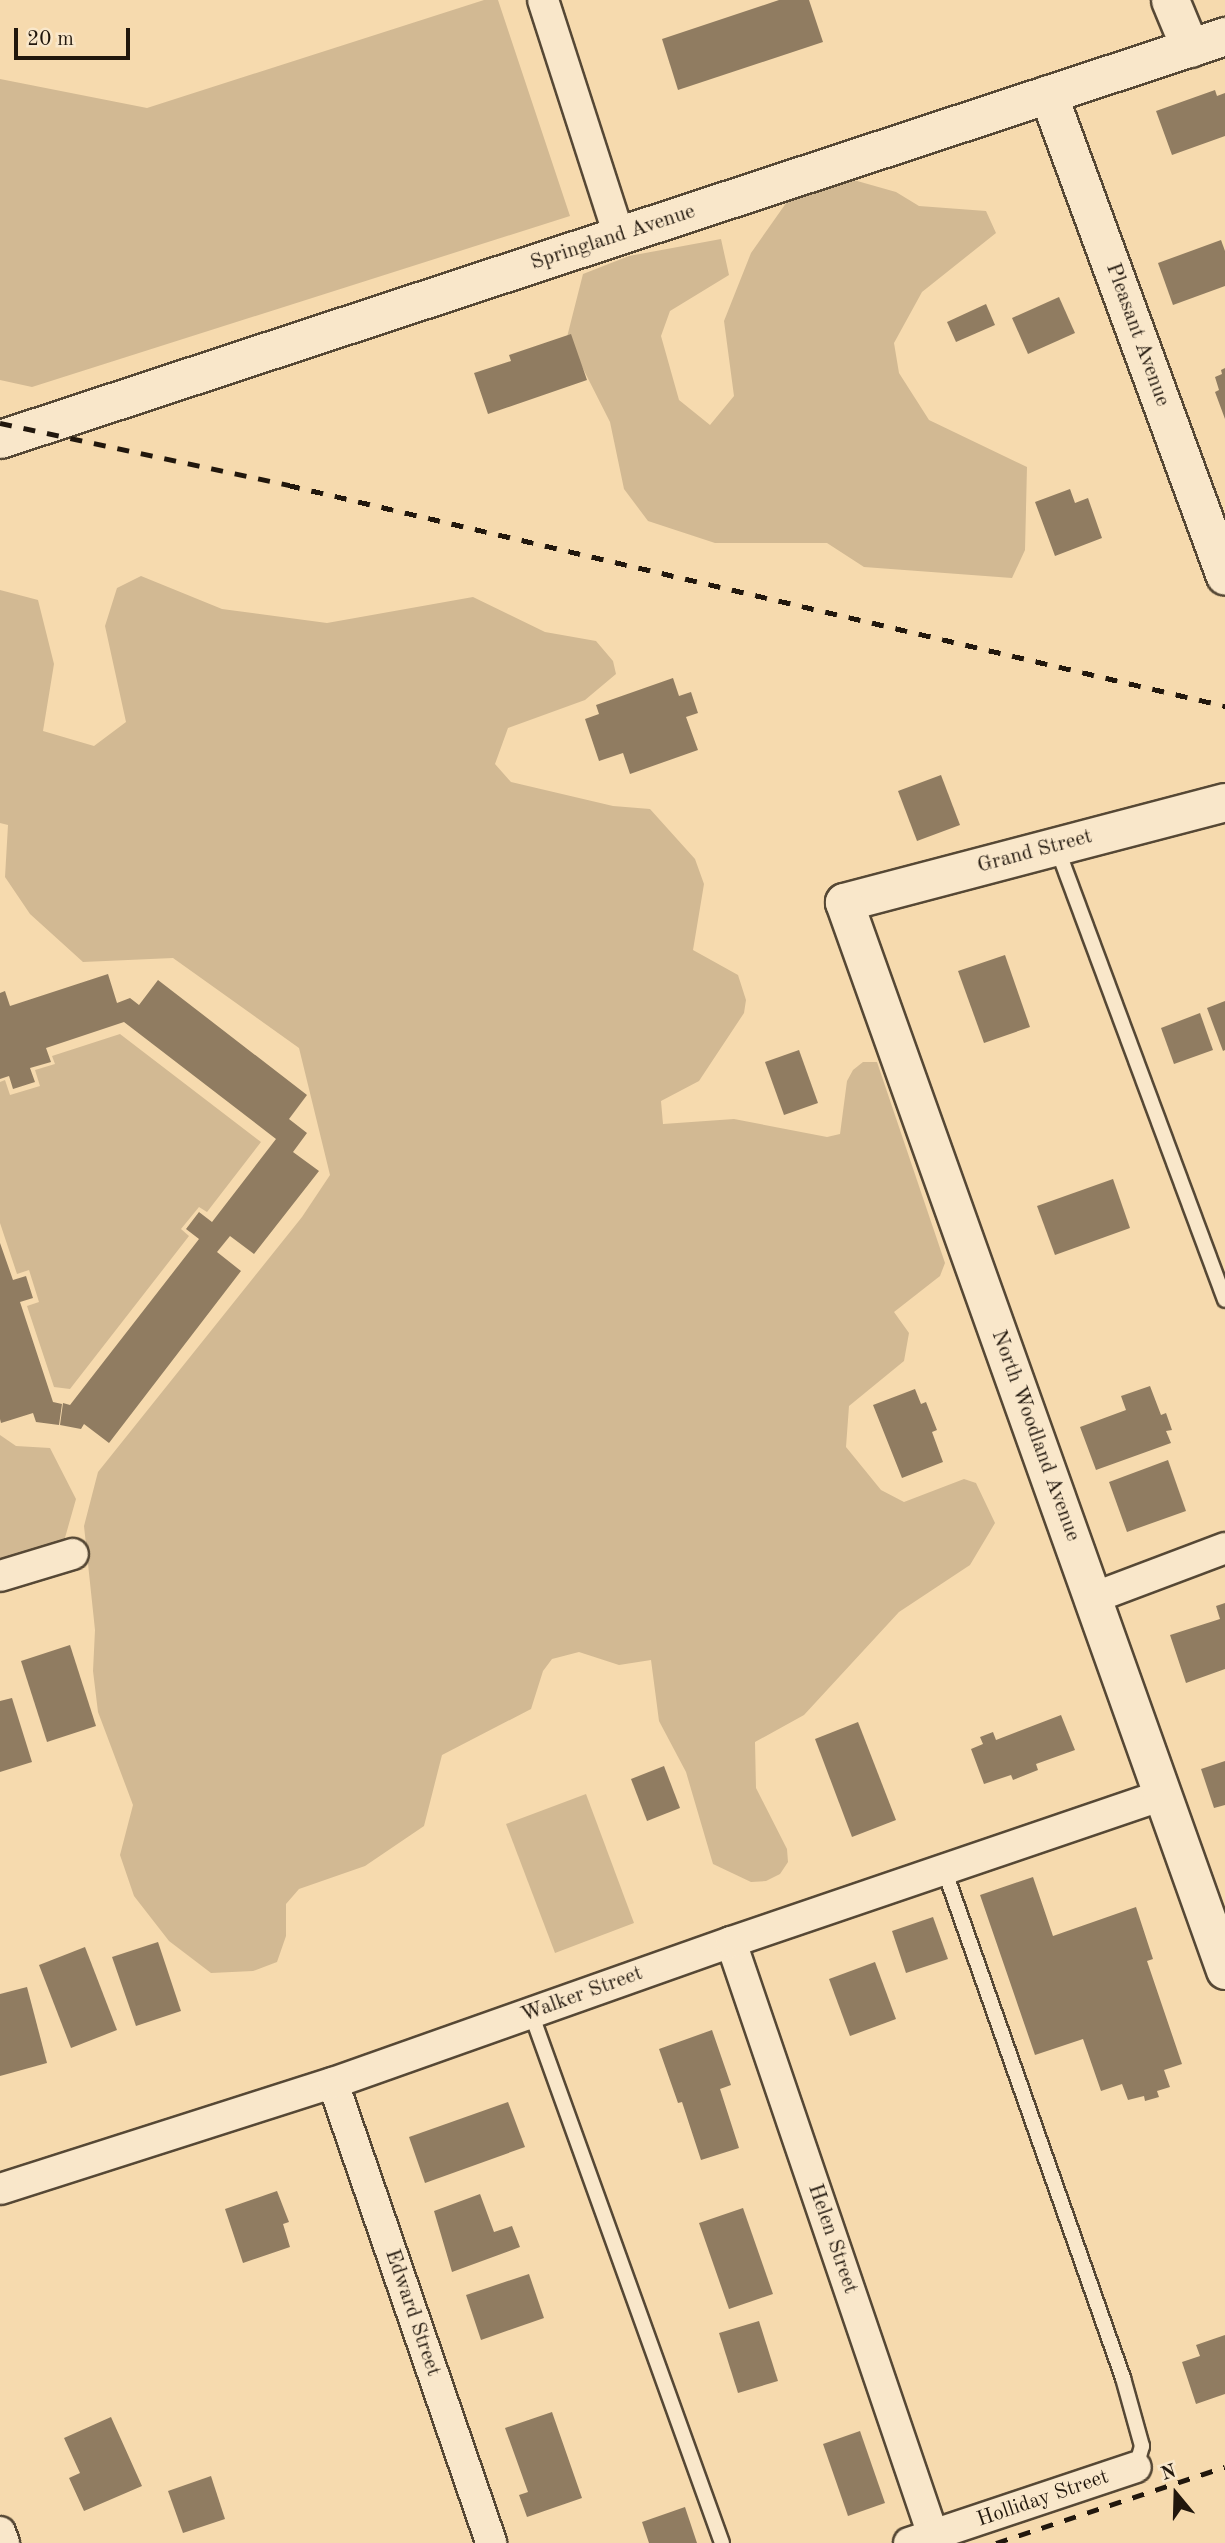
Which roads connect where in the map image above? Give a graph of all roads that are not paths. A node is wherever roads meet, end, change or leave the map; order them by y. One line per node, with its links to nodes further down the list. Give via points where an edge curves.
1 (543, 0): 6 (street)
2 (1170, 0): 4 (street)
3 (1225, 36): 4 (street, Springland Avenue)
4 (1190, 48): 5 (street, Springland Avenue)
5 (1048, 94): 6 (street, Springland Avenue); 8 (street, Pleasant Avenue)
6 (619, 235): 7 (street, Springland Avenue)
7 (0, 439)
8 (1225, 576)
9 (1225, 802): 10 (street, Grand Street)
10 (1057, 847): 11 (street, Grand Street); 12 (lane)
11 (844, 902): 16 (street, North Woodland Avenue)
12 (1225, 1300)
13 (1225, 1548): 16 (street)
14 (73, 1554): 15 (street)
15 (0, 1576)
16 (1093, 1598): 17 (street, North Woodland Avenue)
17 (1163, 1795): 18 (street, Walker Street); 20 (street, North Woodland Avenue)
18 (944, 1869): 19 (street, Walker Street); 24 (lane, via 1123,2378 1142,2446)
19 (732, 1942): 21 (street, Walker Street); 26 (street, Helen Street)
20 (1225, 1970)
21 (531, 2013): 22 (street, Walker Street); 29 (lane)
22 (333, 2083): 23 (street, Walker Street); 28 (street, Edward Street)
23 (0, 2189)
24 (1136, 2467): 26 (street, Holliday Street)
25 (0, 2532): 27 (street)
26 (921, 2539)
27 (4, 2543)
28 (491, 2543)
29 (722, 2543)

